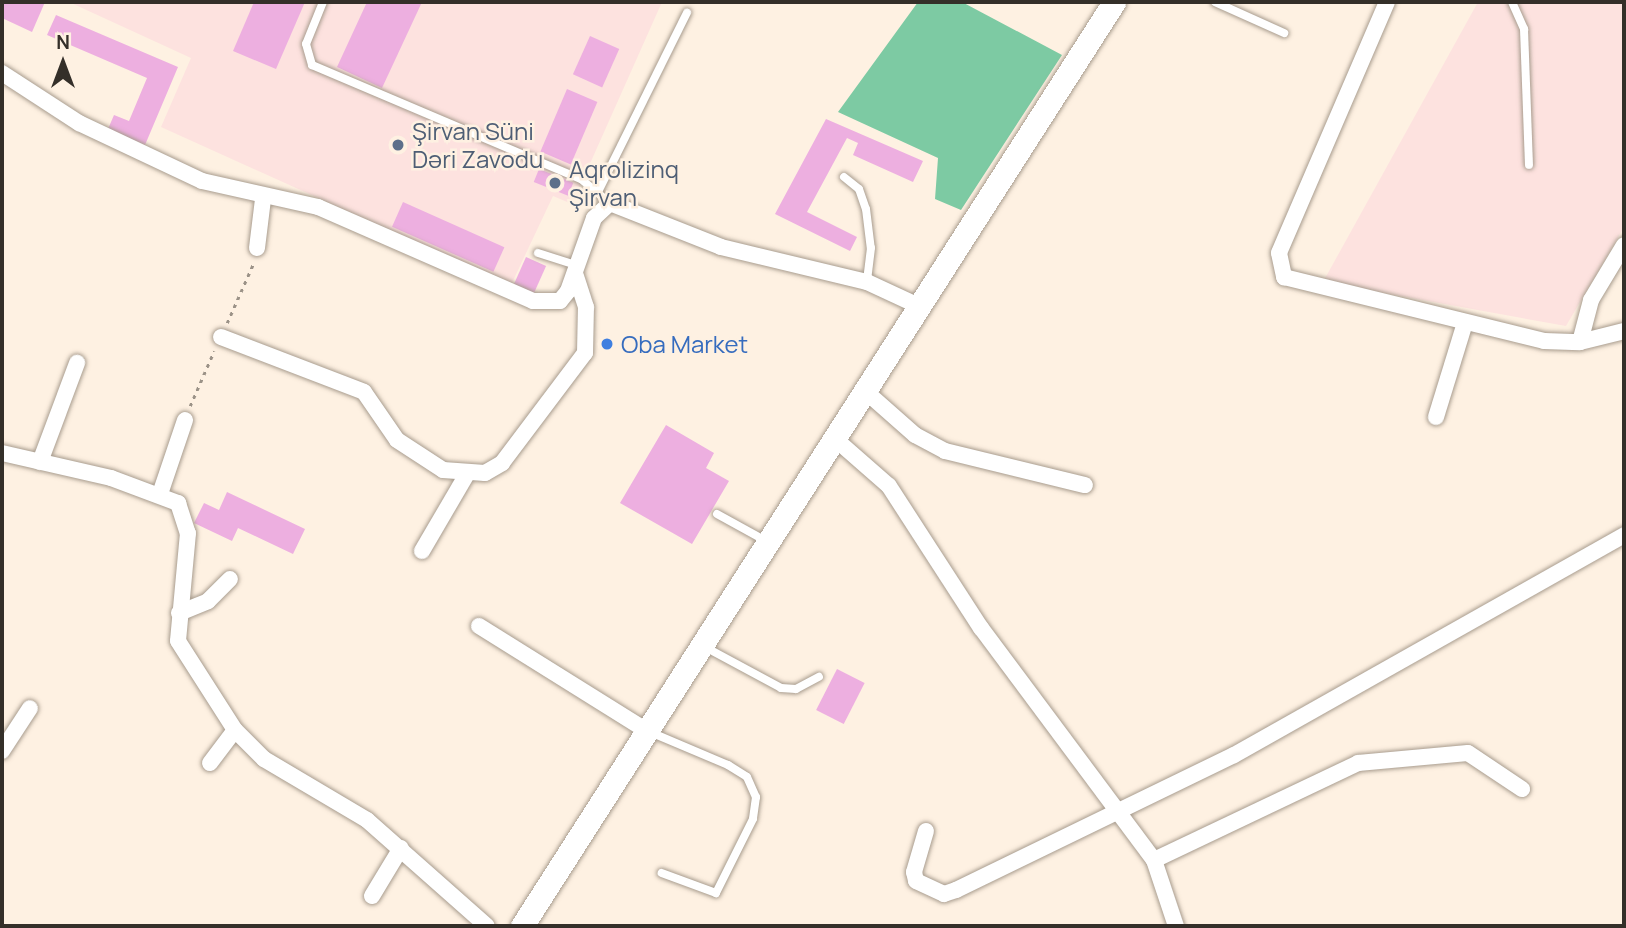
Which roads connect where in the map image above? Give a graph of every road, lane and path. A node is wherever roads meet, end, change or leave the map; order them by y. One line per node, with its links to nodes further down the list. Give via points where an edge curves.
1 (323, 2): 11 (lane, via 306,44 312,65)
2 (1114, 2): 19 (main road)
3 (1214, 2): 7 (lane)
4 (1387, 2): 20 (street, via 1279,253 1278,267 1284,277 1304,286)
5 (1512, 2): 9 (lane, via 1524,29)
6 (687, 13): 11 (lane)
7 (1284, 33)
8 (2, 73): 12 (street, via 79,123 202,181)
9 (1529, 165)
10 (844, 177): 18 (lane, via 859,189 866,209 871,247)
11 (599, 190): 13 (lane)
12 (263, 199): 15 (street); 17 (street, via 318,207 533,301 560,301)
13 (610, 203): 17 (street, via 594,218); 18 (street, via 721,247)
14 (1624, 244): 23 (street, via 1591,300)
15 (257, 248)
16 (538, 253): 17 (lane)
17 (577, 272): 31 (street, via 588,331 577,369 502,463 485,473)
18 (867, 282): 19 (street)
19 (919, 306): 25 (main road)
20 (1465, 323): 23 (street, via 1544,341); 26 (street)
21 (1624, 331): 23 (street)
22 (220, 337): 31 (street, via 364,392 397,440 413,454 443,470)
23 (1580, 342)
24 (76, 363): 30 (street)
25 (864, 390): 28 (main road); 32 (street, via 915,435 944,451)
26 (1436, 417)
27 (185, 420): 33 (street)
28 (833, 437): 36 (main road); 49 (street, via 889,486 981,628)
29 (2, 453): 30 (street)
30 (40, 462): 33 (street)
31 (467, 474): 37 (street)
32 (1085, 485)
33 (160, 494): 39 (street, via 186,516)
34 (717, 514): 36 (lane)
35 (1624, 535): 49 (street, via 1234,755)
36 (765, 541): 41 (main road)
37 (422, 551)
38 (230, 579): 39 (street, via 208,601)
39 (179, 613): 45 (street, via 178,641 186,661)
40 (479, 626): 44 (street)
41 (699, 644): 42 (lane, via 781,688 796,689); 44 (main road)
42 (819, 677)
43 (30, 708): 46 (street)
44 (644, 729): 53 (lane, via 728,765 747,777 756,797 753,819 716,893); 56 (main road)
45 (234, 730): 47 (street); 51 (street, via 264,759 367,820)
46 (2, 751)
47 (210, 763)
48 (1521, 789): 52 (street, via 1468,753 1358,763)
49 (1119, 812): 50 (street, via 944,894 916,881 914,872); 52 (street)
50 (926, 831)
51 (401, 848): 54 (street); 55 (street)
52 (1154, 860): 57 (street)
53 (662, 873)
54 (372, 896)
55 (487, 926)
56 (522, 926)
57 (1176, 926)

